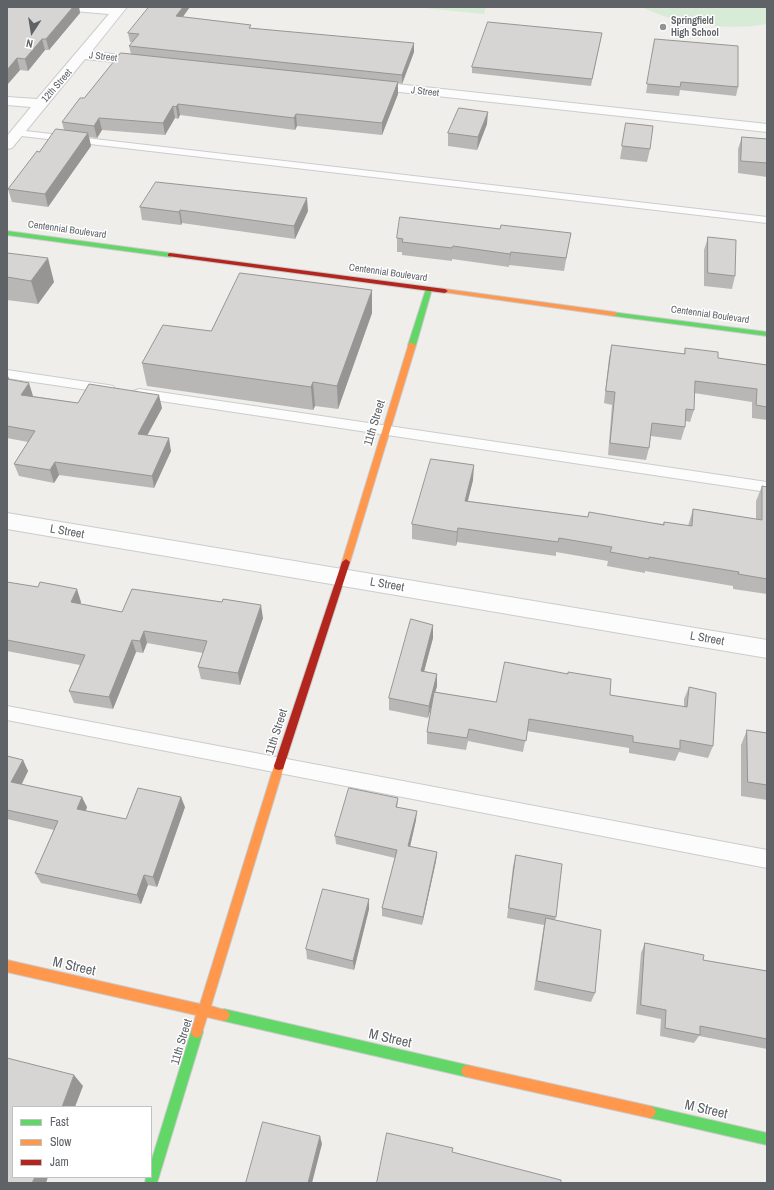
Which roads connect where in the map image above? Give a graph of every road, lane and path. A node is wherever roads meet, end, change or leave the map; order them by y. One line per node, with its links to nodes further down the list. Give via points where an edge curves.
1 (73, 7): 2 (street)
2 (119, 9): 3 (street, 12th Street)
3 (83, 55): 4 (street, J Street); 7 (street, 12th Street)
4 (156, 63)
5 (354, 84): 8 (street, J Street)
6 (7, 100): 7 (street)
7 (40, 104): 9 (street, 12th Street)
8 (767, 128)
9 (17, 133): 10 (street, 12th Street); 11 (lane)
10 (7, 145)
11 (767, 220)
12 (7, 233): 13 (street, Centennial Boulevard)
13 (429, 289): 14 (street, Centennial Boulevard); 16 (street, 11th Street)
14 (767, 334)
15 (7, 374): 16 (lane)
16 (385, 431): 17 (lane); 19 (street, 11th Street)
17 (767, 488)
18 (7, 521): 19 (street, L Street)
19 (342, 578): 20 (street, L Street); 22 (street, 11th Street)
20 (767, 649)
21 (7, 713): 22 (lane)
22 (279, 765): 23 (lane); 25 (street, 11th Street)
23 (767, 859)
24 (7, 966): 25 (street, M Street)
25 (203, 1011): 26 (street, M Street); 27 (street, 11th Street)
26 (767, 1139)
27 (151, 1183)

